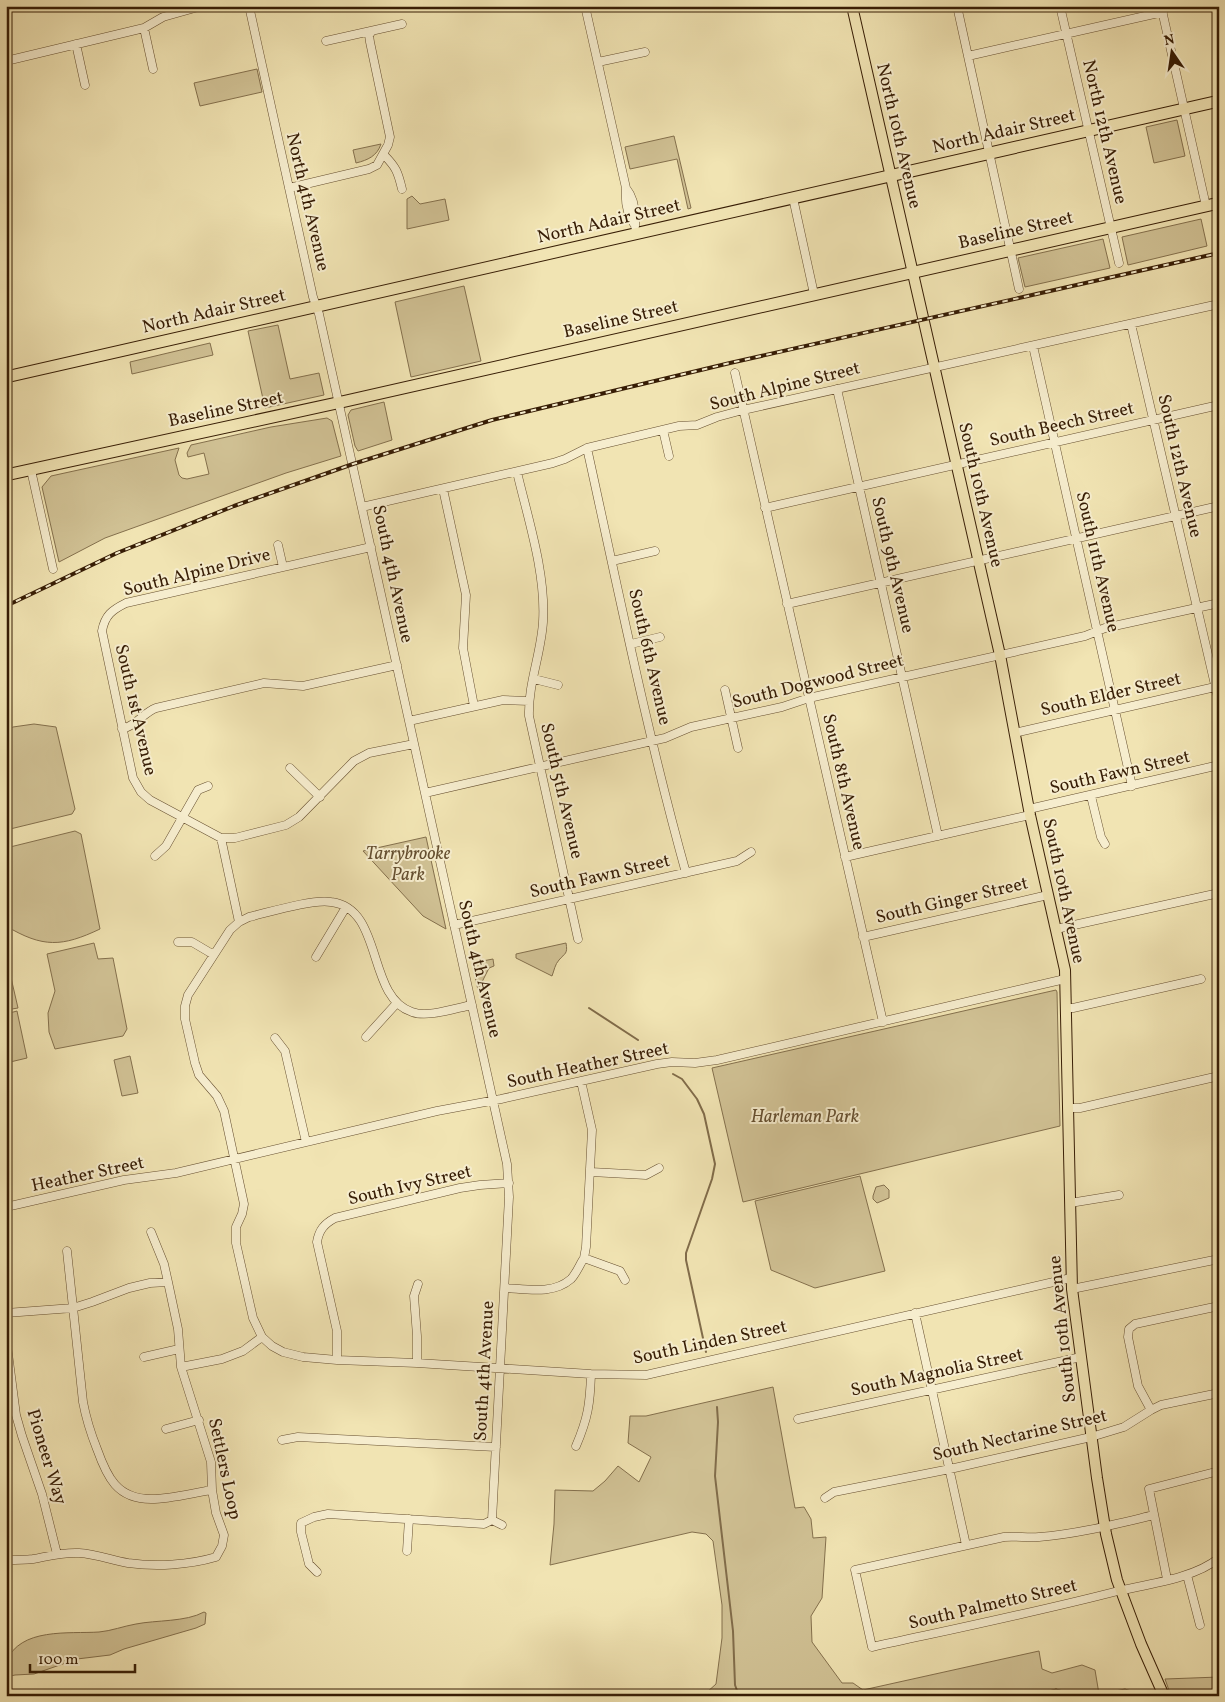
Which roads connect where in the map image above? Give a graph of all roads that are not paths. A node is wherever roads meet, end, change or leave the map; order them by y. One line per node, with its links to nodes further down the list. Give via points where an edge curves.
1 (202, 6): 9 (street, via 163,17)
2 (249, 6): 26 (street, North 4th Avenue)
3 (585, 6): 17 (street)
4 (852, 6): 25 (main road, North 10th Avenue)
5 (957, 6): 15 (street)
6 (1060, 6): 11 (street, North 12th Avenue)
7 (1162, 9): 11 (street); 21 (street)
8 (402, 24): 10 (street)
9 (144, 28): 13 (street); 18 (street)
10 (372, 31): 12 (street); 24 (street, via 370,42 389,130)
11 (1066, 35): 15 (street); 22 (street, North 12th Avenue)
12 (326, 41)
13 (76, 44): 16 (street); 19 (street)
14 (645, 52): 17 (street)
15 (968, 56): 23 (street)
16 (6, 61)
17 (598, 62): 32 (street, via 626,188 625,196)
18 (153, 68)
19 (85, 85)
20 (1219, 101): 21 (highway, North Adair Street)
21 (1184, 109): 22 (highway, North Adair Street); 30 (street)
22 (1088, 131): 23 (highway, North Adair Street); 31 (street, North 12th Avenue)
23 (990, 154): 25 (highway, North Adair Street); 33 (street)
24 (384, 155): 26 (street, via 377,165 369,169); 27 (street, via 398,171)
25 (890, 175): 28 (highway, North Adair Street); 35 (main road, North 10th Avenue)
26 (289, 188): 39 (street, North 4th Avenue)
27 (402, 189)
28 (793, 198): 32 (highway, North Adair Street); 37 (street)
29 (1219, 203): 30 (highway, Baseline Street)
30 (1206, 206): 31 (highway, Baseline Street)
31 (1110, 227): 33 (highway, Baseline Street); 34 (street, North 12th Avenue)
32 (635, 229): 39 (highway, North Adair Street)
33 (1010, 250): 35 (highway, Baseline Street); 36 (street)
34 (1119, 264)
35 (914, 273): 37 (highway, Baseline Street); 42 (main road, South 10th Avenue)
36 (1019, 289)
37 (814, 294): 46 (highway, Baseline Street)
38 (1219, 304): 40 (street, South Alpine Street)
39 (316, 306): 44 (highway, North Adair Street); 46 (street, North 4th Avenue)
40 (1131, 324): 41 (street, South Alpine Street); 49 (street, South 12th Avenue)
41 (1033, 346): 42 (street, South Alpine Street); 51 (street, South 11th Avenue)
42 (934, 368): 45 (street, South Alpine Street); 54 (main road, South 10th Avenue)
43 (735, 373): 48 (street, South 8th Avenue)
44 (6, 377)
45 (836, 389): 48 (street, South Alpine Street); 58 (street, South 9th Avenue)
46 (339, 403): 55 (highway, Baseline Street); 61 (street, South 4th Avenue)
47 (1219, 405): 49 (street, South Beech Street)
48 (743, 410): 50 (street, South Alpine Street, via 697,425); 62 (street, South 8th Avenue)
49 (1153, 419): 51 (street, South Beech Street); 63 (street, South 12th Avenue)
50 (663, 430): 52 (street, South Alpine Street); 53 (street)
51 (1054, 442): 54 (street, South Beech Street); 64 (street, South 11th Avenue)
52 (587, 448): 56 (street, South Alpine Street, via 565,459); 69 (street, South 6th Avenue)
53 (669, 456)
54 (956, 464): 58 (street, South Beech Street); 68 (main road, South 10th Avenue)
55 (31, 470): 57 (highway, Baseline Street); 71 (street)
56 (517, 472): 59 (street, South Alpine Street); 83 (street, South 5th Avenue, via 543,601)
57 (6, 475)
58 (859, 486): 62 (street, South Beech Street); 72 (street, South 9th Avenue)
59 (443, 489): 61 (street, South Alpine Street); 90 (street, via 466,595 463,648)
60 (1219, 506): 63 (street)
61 (362, 507): 66 (street, South 4th Avenue)
62 (765, 508): 74 (street, South 8th Avenue)
63 (1175, 515): 64 (street); 75 (street, South 12th Avenue)
64 (1076, 538): 68 (street); 77 (street, South 11th Avenue)
65 (278, 545): 70 (street, South Alpine Drive)
66 (371, 547): 70 (street, South Alpine Drive); 81 (street, South 4th Avenue)
67 (655, 551): 69 (street)
68 (978, 560): 72 (street); 80 (main road, South 10th Avenue)
69 (612, 562): 79 (street, South 6th Avenue)
70 (283, 567): 76 (street, South Alpine Drive, via 126,603 111,611 104,620)
71 (53, 569)
72 (880, 583): 74 (street); 82 (street, South 9th Avenue)
73 (1219, 603): 75 (street, South Dogwood Street)
74 (787, 604): 87 (street, South 8th Avenue)
75 (1196, 608): 77 (street, South Dogwood Street); 85 (street, South 12th Avenue)
76 (102, 631): 94 (street, South 1st Avenue)
77 (1097, 631): 80 (street, South Dogwood Street); 91 (street, South 11th Avenue)
78 (660, 637): 79 (street)
79 (631, 644): 96 (street, South 6th Avenue)
80 (1000, 655): 82 (street, South Dogwood Street); 95 (main road, South 10th Avenue)
81 (397, 666): 93 (street, South 4th Avenue); 94 (street, via 303,686 264,683 156,708 130,728)
82 (902, 677): 87 (street, South Dogwood Street); 109 (street, South 9th Avenue)
83 (534, 679): 84 (street); 88 (street, South 5th Avenue)
84 (558, 685)
85 (1215, 687): 89 (street, South 12th Avenue); 91 (street, South Elder Street)
86 (725, 690): 92 (street)
87 (808, 698): 92 (street, South Dogwood Street); 114 (street, South 8th Avenue)
88 (529, 701): 90 (street, via 503,700); 100 (street, South 5th Avenue, via 530,726)
89 (1219, 702)
90 (474, 706): 93 (street)
91 (1115, 711): 95 (street, South Elder Street); 103 (street, South 11th Avenue)
92 (731, 719): 96 (street, South Dogwood Street, via 691,727); 98 (street)
93 (409, 721): 97 (street, South 4th Avenue)
94 (122, 729): 108 (street, South 1st Avenue, via 136,785 150,800)
95 (1014, 733): 107 (main road, South 10th Avenue)
96 (653, 740): 100 (street, South Dogwood Street); 115 (street, South 6th Avenue)
97 (414, 744): 104 (street, South 4th Avenue); 106 (street, via 369,753 354,760)
98 (738, 748)
99 (1219, 765): 103 (street, South Fawn Street)
100 (540, 767): 104 (street, South Dogwood Street); 118 (street, South 5th Avenue)
101 (290, 768): 106 (street)
102 (208, 786): 108 (street, via 198,790)
103 (1132, 786): 105 (street, South Fawn Street)
104 (425, 793): 121 (street, South 4th Avenue)
105 (1091, 796): 107 (street, South Fawn Street); 111 (street, via 1101,837)
106 (320, 797): 110 (street, via 286,825 234,838)
107 (1029, 812): 109 (street, South Fawn Street); 117 (main road, South 10th Avenue)
108 (182, 818): 110 (street, South 1st Avenue); 113 (street, via 166,846)
109 (938, 836): 114 (street, South Fawn Street)
110 (221, 838): 120 (street)
111 (1106, 844)
112 (751, 852): 115 (street, South Fawn Street, via 737,861)
113 (155, 856)
114 (845, 857): 123 (street, South 8th Avenue)
115 (686, 873): 118 (street, South Fawn Street)
116 (1219, 893): 122 (street)
117 (1048, 895): 122 (main road, South 10th Avenue); 123 (street, South Ginger Street)
118 (570, 899): 121 (street, South Fawn Street); 124 (street, South 5th Avenue)
119 (346, 907): 120 (street, via 333,902 319,902); 127 (street); 130 (street, via 358,916)
120 (239, 922): 126 (street)
121 (454, 925): 131 (street, South 4th Avenue)
122 (1056, 929): 128 (main road, South 10th Avenue)
123 (863, 937): 133 (street, South 8th Avenue)
124 (578, 939)
125 (178, 942): 126 (street, via 192,942)
126 (214, 955): 141 (street, via 188,995 185,1019 199,1075 217,1096 224,1111)
127 (316, 957)
128 (1065, 979): 132 (main road, South 10th Avenue); 133 (street, South Heather Street)
129 (1201, 979): 132 (street)
130 (396, 1004): 131 (street, via 413,1013 428,1014); 134 (street)
131 (472, 1005): 138 (street, South 4th Avenue)
132 (1066, 1008): 139 (main road, South 10th Avenue)
133 (882, 1022): 137 (street, South Heather Street, via 717,1060 657,1064)
134 (366, 1037)
135 (276, 1038): 140 (street, via 285,1051)
136 (1219, 1076): 139 (street)
137 (581, 1081): 138 (street, South Heather Street); 143 (street, via 592,1130)
138 (494, 1100): 140 (street, South Heather Street); 145 (street, South 4th Avenue)
139 (1068, 1108): 147 (main road, South 10th Avenue)
140 (306, 1142): 141 (street, South Heather Street)
141 (234, 1158): 144 (street, South Heather Street); 163 (street, via 244,1204 236,1227 236,1243 253,1318)
142 (659, 1168): 143 (street, via 646,1175)
143 (591, 1172): 151 (street)
144 (176, 1173): 148 (street, Heather Street, via 124,1180)
145 (509, 1183): 157 (street, South 4th Avenue); 168 (street, South Ivy Street, via 433,1194 335,1218 322,1228 317,1242 337,1331)
146 (1119, 1195): 147 (street)
147 (1070, 1203): 153 (main road, South 10th Avenue)
148 (6, 1207)
149 (151, 1232): 155 (street, Settlers Loop)
150 (67, 1251): 160 (street)
151 (584, 1258): 154 (street, via 620,1271); 157 (street, via 572,1278 558,1286 546,1290)
152 (1219, 1259): 158 (street)
153 (1071, 1278): 158 (main road, South 10th Avenue); 162 (street, South Linden Street)
154 (626, 1280)
155 (168, 1282): 160 (street, via 129,1288); 165 (street, Settlers Loop, via 175,1307)
156 (418, 1284): 169 (street, via 414,1296)
157 (505, 1288): 171 (street, South 4th Avenue)
158 (1072, 1289): 167 (main road, South 10th Avenue)
159 (1219, 1306): 175 (street, via 1135,1324 1128,1330 1138,1386)
160 (73, 1308): 161 (street); 185 (street, via 79,1378 88,1425 115,1486 136,1498 152,1500)
161 (6, 1313)
162 (915, 1313): 172 (street, South Linden Street, via 658,1373 634,1376); 173 (street)
163 (262, 1337): 168 (street, South Linden Street, via 283,1352); 170 (street, via 243,1351)
164 (6, 1338): 194 (street, Pioneer Way, via 16,1415 42,1494)
165 (179, 1349): 166 (street); 170 (street, Settlers Loop)
166 (144, 1357)
167 (1081, 1357): 173 (street, South Magnolia Street); 179 (main road, South 10th Avenue)
168 (337, 1360): 169 (street, South Linden Street)
169 (417, 1363): 171 (street, South Linden Street)
170 (181, 1367): 177 (street, Settlers Loop)
171 (501, 1368): 172 (street, South Linden Street); 182 (street, South 4th Avenue)
172 (591, 1374): 181 (street, via 586,1422)
173 (932, 1389): 176 (street, South Magnolia Street); 183 (street)
174 (1219, 1393): 175 (street, South Nectarine Street)
175 (1150, 1410): 179 (street, South Nectarine Street, via 1128,1425)
176 (798, 1419)
177 (199, 1420): 178 (street); 185 (street, Settlers Loop, via 211,1462)
178 (166, 1429)
179 (1091, 1437): 183 (street, South Nectarine Street); 191 (main road, South 10th Avenue)
180 (282, 1440): 182 (street, via 298,1437)
181 (576, 1446)
182 (496, 1447): 189 (street, South 4th Avenue)
183 (950, 1469): 186 (street, South Nectarine Street, via 834,1492); 192 (street)
184 (1219, 1471): 187 (street, via 1149,1489)
185 (212, 1490): 194 (street, Settlers Loop, via 224,1535 216,1557 148,1565 95,1554)
186 (825, 1498)
187 (1154, 1515): 191 (street); 199 (street)
188 (409, 1519): 189 (street, via 484,1524); 193 (street); 197 (street, via 328,1514 301,1523 309,1564)
189 (492, 1520): 190 (street)
190 (502, 1525)
191 (1104, 1527): 192 (street, via 1037,1537 1004,1537); 200 (main road, South 10th Avenue)
192 (966, 1545): 200 (street, South Palmetto Street, via 855,1570 872,1647)
193 (407, 1551)
194 (57, 1554): 196 (street, Settlers Loop)
195 (1219, 1558): 198 (street, South Palmetto Street)
196 (6, 1560)
197 (317, 1572)
198 (1188, 1574): 199 (street, South Palmetto Street); 201 (street)
199 (1167, 1579): 200 (street, South Palmetto Street)
200 (1120, 1591): 202 (main road, South 10th Avenue)
201 (1200, 1625)
202 (1164, 1696)

